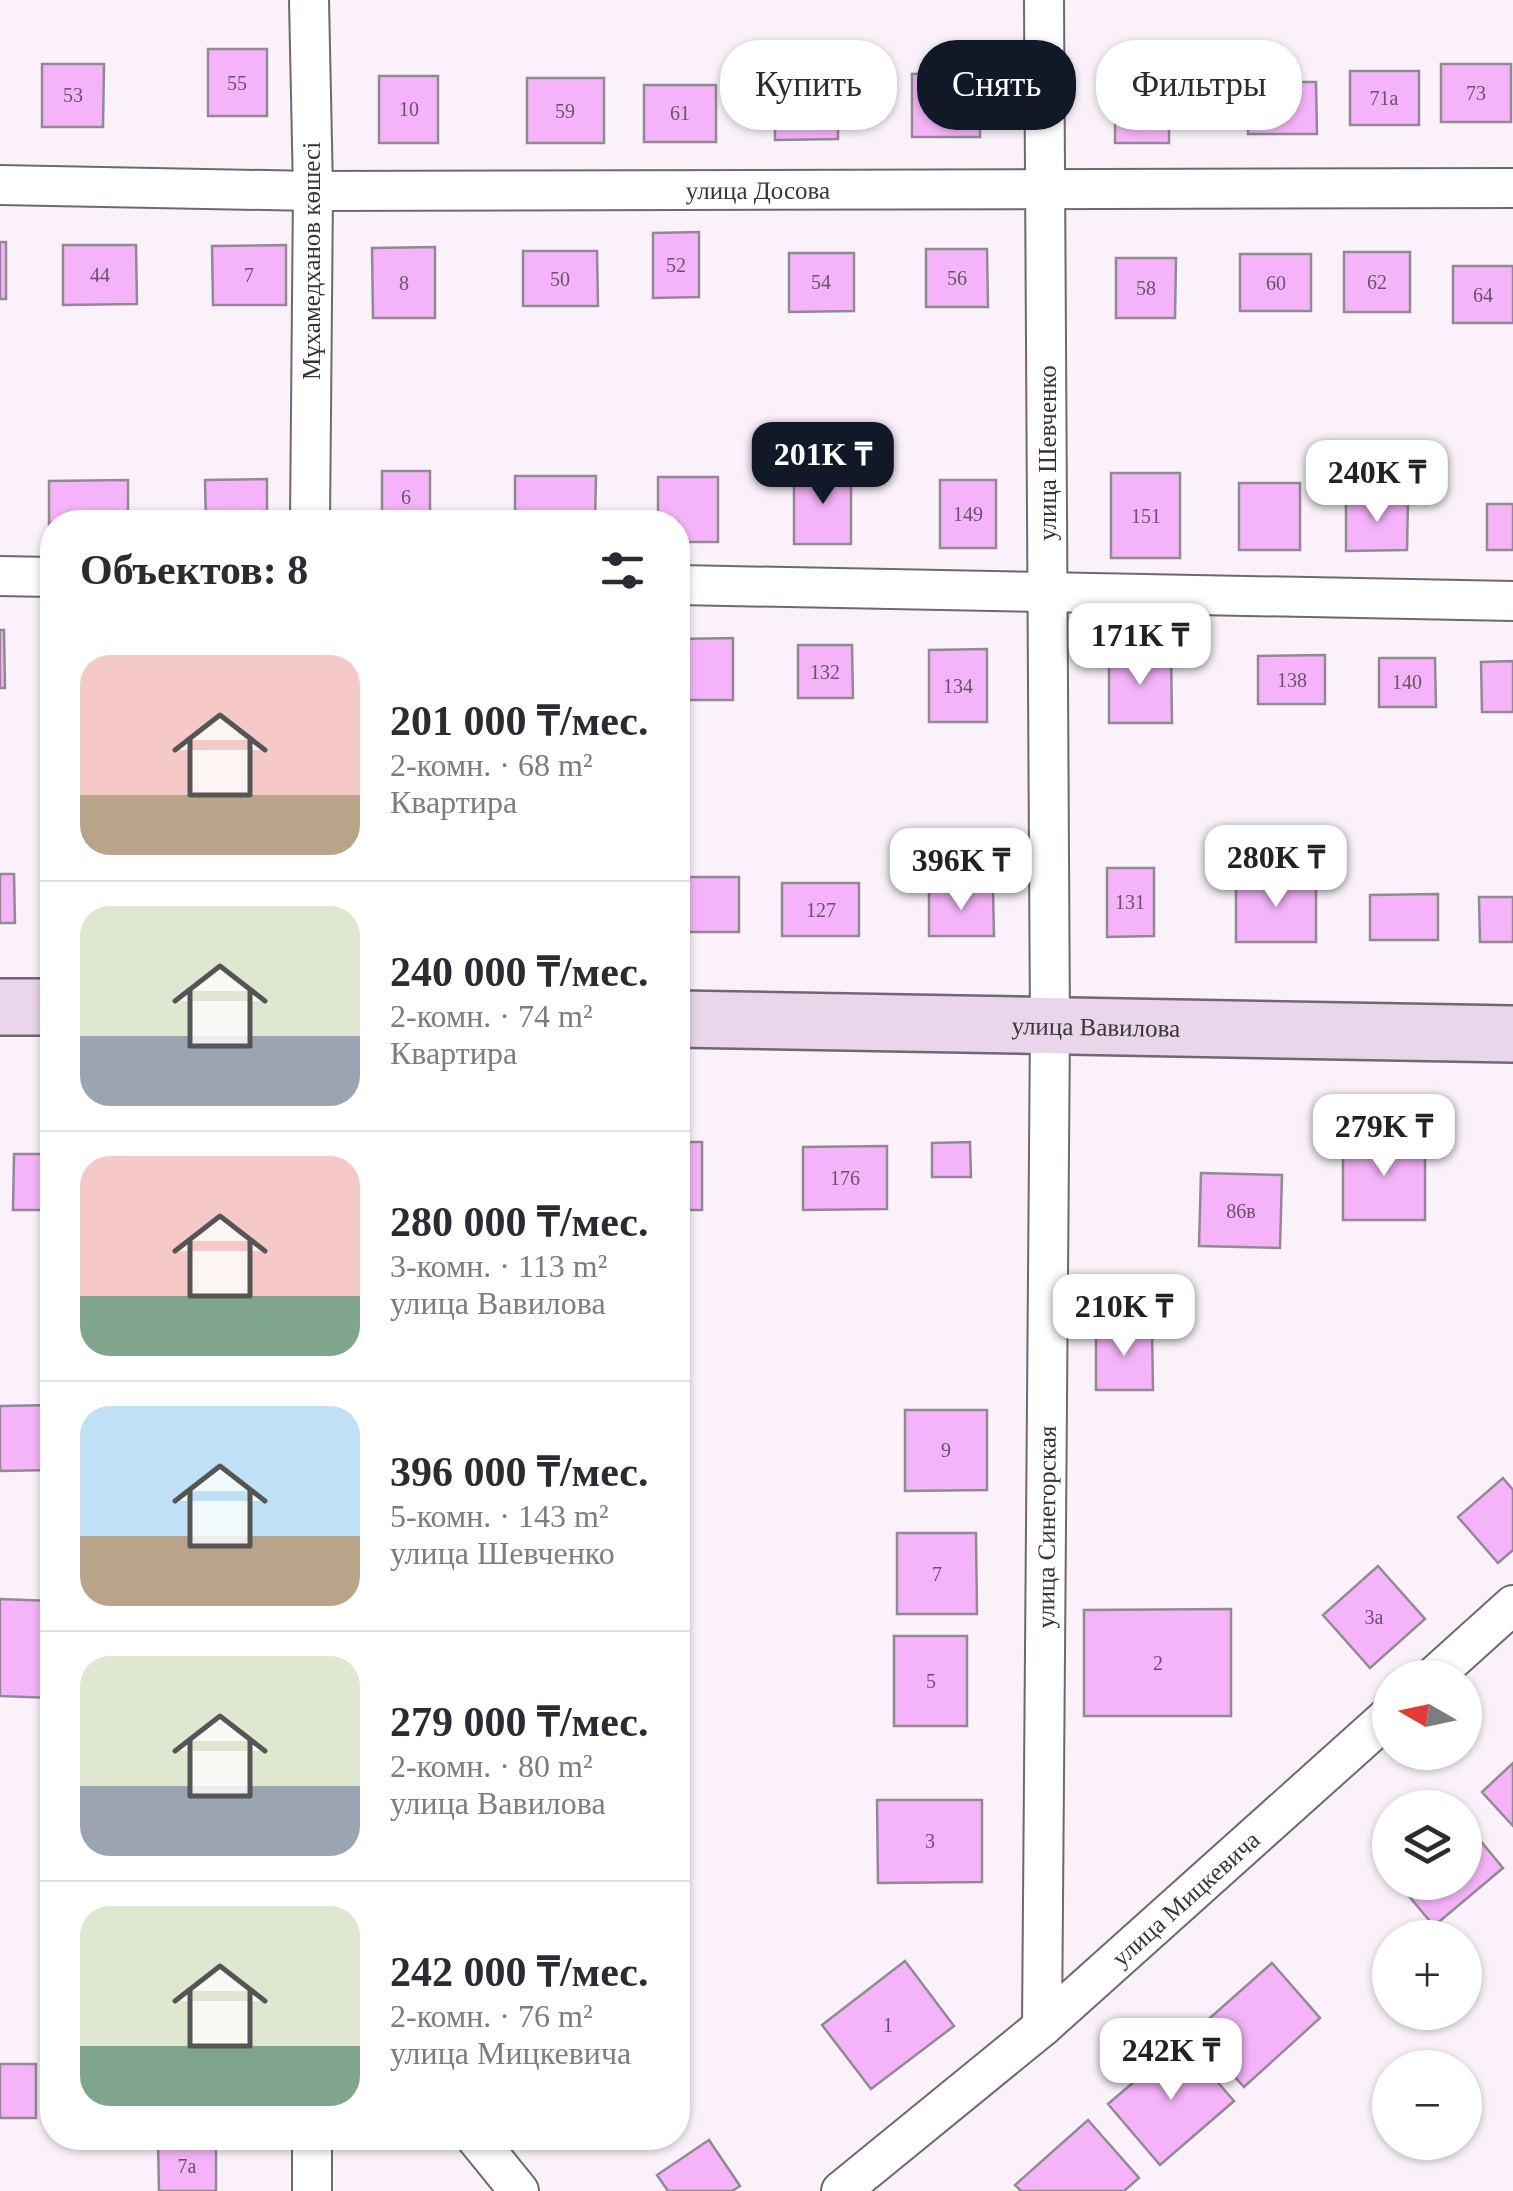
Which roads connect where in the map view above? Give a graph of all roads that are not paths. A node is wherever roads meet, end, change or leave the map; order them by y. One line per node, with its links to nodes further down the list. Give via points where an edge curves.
1 (309, 0): 6 (street, Мұхамедханов көшесі)
2 (1044, 0): 4 (street, улица Шевченко)
3 (0, 185): 6 (street, улица Досова)
4 (1045, 188): 5 (street, улица Досова); 6 (street, улица Досова); 11 (street, улица Шевченко)
5 (1513, 188)
6 (313, 191): 7 (street, Мұхамедханов көшесі)
7 (310, 510)
8 (0, 576): 9 (street)
9 (40, 576)
10 (690, 585): 11 (street)
11 (1047, 591): 12 (street); 16 (street, улица Шевченко)
12 (1513, 601)
13 (0, 1006): 14 (street)
14 (40, 1008)
15 (690, 1019): 16 (street, улица Вавилова)
16 (1050, 1026): 17 (street, улица Вавилова); 21 (street, улица Синегорская)
17 (1513, 1034)
18 (1513, 1604): 19 (street)
19 (1452, 1660)
20 (1372, 1731): 21 (street, улица Мицкевича)
21 (1042, 2027): 26 (street, улица Мицкевича)
22 (312, 2150): 24 (street)
23 (486, 2150): 25 (street)
24 (312, 2191)
25 (518, 2191)
26 (842, 2191)

